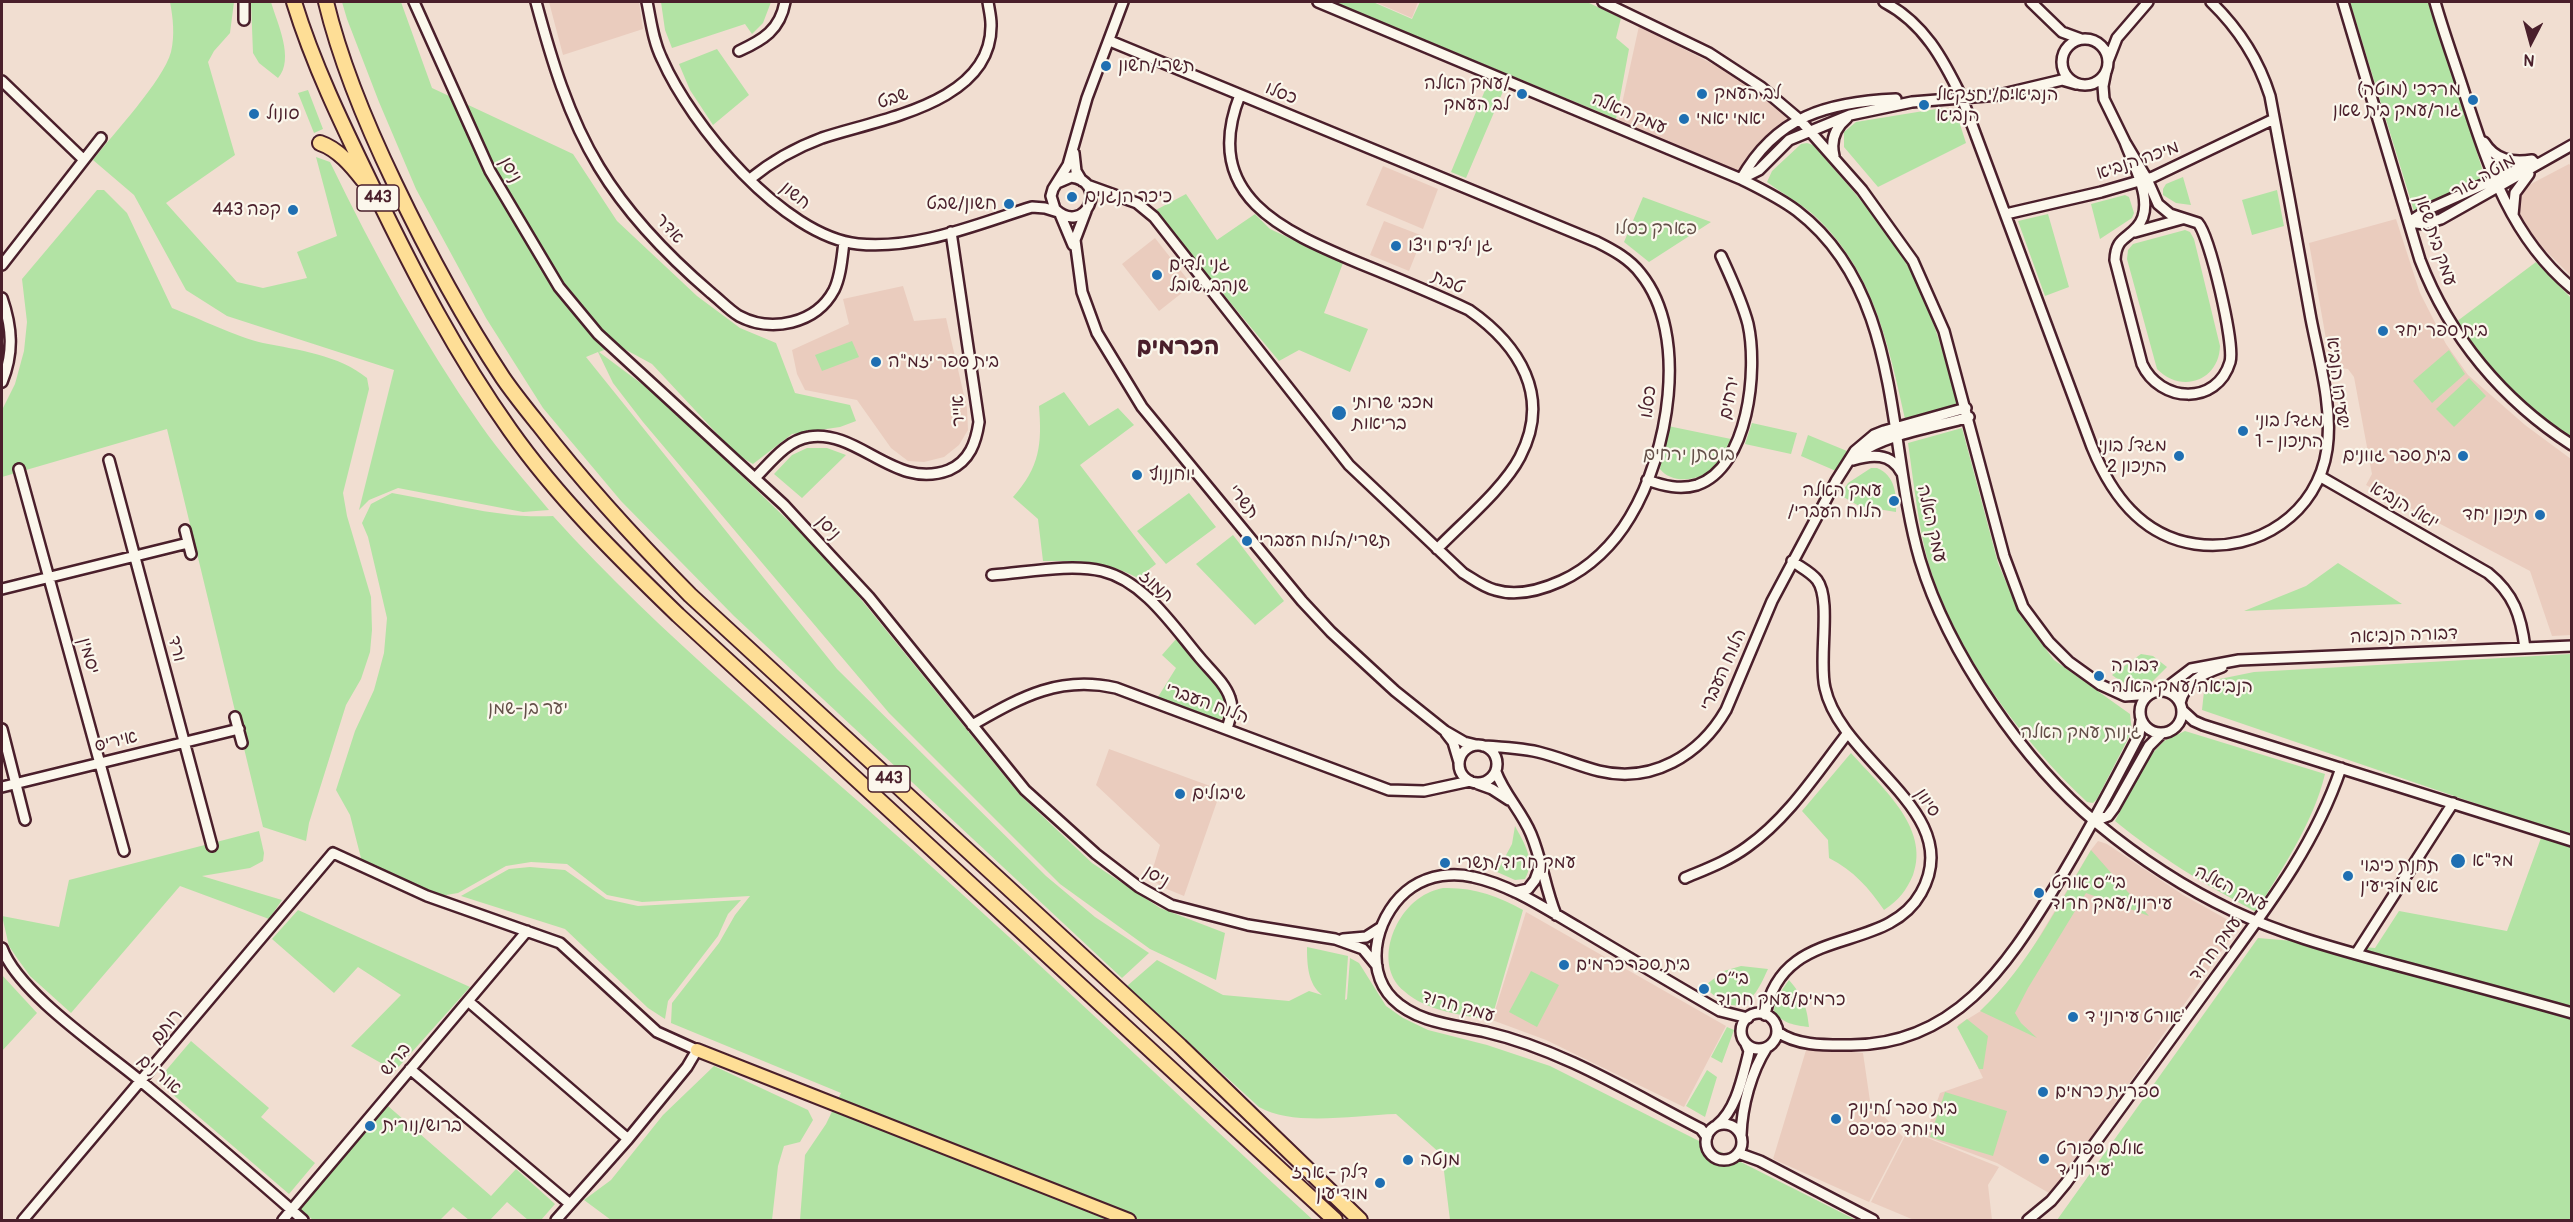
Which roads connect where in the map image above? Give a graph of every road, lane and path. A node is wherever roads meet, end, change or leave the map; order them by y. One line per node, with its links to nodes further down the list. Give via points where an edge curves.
1 (244, 2): 18 (street)
2 (294, 2): 53 (highway, 443, via 326,89)
3 (326, 2): 158 (highway, 443, via 377,146 451,293 504,380 582,480 690,595 1180,1046)
4 (414, 2): 80 (street, ניסן, via 490,171 559,286 598,334)
5 (536, 2): 63 (street, אדר, via 567,102 600,169 655,239 737,315 756,324 774,326 810,315 824,305 834,289)
6 (647, 2): 46 (street, חשון, via 659,53 687,105 702,127)
7 (784, 2): 23 (street, via 775,29 762,41)
8 (988, 2): 46 (street, שבט, via 991,26 987,45 980,64 961,85 910,111 791,151)
9 (1124, 2): 22 (street)
10 (1318, 2): 47 (street, עמק האלה)
11 (1603, 2): 35 (street, via 1717,58)
12 (1884, 2): 31 (street, ישעיהו הנביא, via 1919,26 1942,58)
13 (2031, 2): 19 (street)
14 (2148, 2): 20 (street)
15 (2211, 2): 36 (street, ישעיהו הנביא, via 2252,51 2263,73)
16 (2343, 2): 60 (street, עמק בית שאן)
17 (2436, 3): 38 (street)
18 (243, 20)
19 (2053, 24): 21 (street, via 2069,35); 24 (street)
20 (2123, 31): 21 (street, via 2106,40); 25 (street, via 2112,46)
21 (2088, 40): 24 (street, via 2074,42); 25 (street, via 2103,48)
22 (1110, 41): 30 (street, כסלו); 42 (street, via 1087,98)
23 (739, 51)
24 (2063, 57): 28 (street, via 2065,73); 29 (street, via 2053,75)
25 (2108, 61): 26 (street)
26 (2106, 71): 28 (street, via 2095,83); 33 (street, via 2103,94)
27 (2, 81): 44 (street)
28 (2078, 84): 29 (street, via 2062,80); 33 (street)
29 (2030, 88): 31 (street)
30 (1240, 95): 81 (street, כסלו, via 1597,242 1628,260 1655,296 1668,344 1663,425); 84 (street, טבת, via 1232,122 1231,155 1241,186 1251,201 1302,240 1468,310 1503,339 1527,374 1532,421 1521,455 1498,486)
31 (1962, 98): 32 (street); 57 (street, ישעיהו הנביא)
32 (1946, 100): 34 (street, via 1894,104); 35 (street, via 1853,103)
33 (2107, 104): 48 (street)
34 (1850, 115): 37 (street); 43 (street, via 1834,135)
35 (1799, 118): 37 (street); 47 (street, via 1761,150)
36 (2274, 119): 48 (street, מיכה הנביא, via 2185,164); 79 (street, ישעיהו הנביא, via 2326,404 2328,447)
37 (1809, 130): 43 (street); 47 (street, via 1788,140 1759,170)
38 (2477, 133): 45 (street, via 2487,148 2502,159); 51 (street)
39 (100, 138): 44 (street)
40 (320, 143): 53 (highway, via 352,166)
41 (2571, 144): 45 (street, מוטה גור)
42 (1074, 146): 49 (street, via 1074,164); 50 (street, via 1065,174)
43 (1834, 158): 70 (street, via 1878,210 1922,279 1944,331)
44 (84, 159): 66 (street)
45 (2539, 162): 51 (street, מוטה גור); 59 (street, via 2515,193)
46 (750, 178): 63 (street, חשון, via 804,225)
47 (1742, 179): 71 (street, עמק האלה, via 1811,222 1848,269 1875,330)
48 (2143, 180): 57 (street, מיכה הנביא); 58 (street, via 2164,210); 62 (street, via 2145,210 2140,224)
49 (1085, 183): 50 (street, via 1071,177); 52 (street, כסלו); 54 (street, via 1091,199)
50 (1056, 185): 55 (street, חשון, via 1043,200); 56 (street, via 1052,203)
51 (2496, 185): 59 (street); 60 (street, מוטה גור, via 2429,209); 60 (street, מוטה גור, via 2441,219 2424,224)
52 (1126, 199): 54 (street, via 1106,198); 84 (street, כסלו, via 1149,211 1161,224 1349,465)
53 (380, 204): 157 (highway, 443, via 479,386 540,471 613,551)
54 (1088, 208): 56 (street, via 1073,217); 64 (street, תשרי, via 1078,228)
55 (1025, 209): 56 (street, חשון, via 1039,207); 61 (street, חשון)
56 (1059, 213): 64 (street, תשרי)
57 (2006, 214): 79 (street, ישעיהו הנביא, via 2102,472 2122,504 2134,515 2154,530 2185,543 2224,545 2244,541 2284,523 2306,501)
58 (2187, 219): 62 (street); 62 (street, via 2198,223 2205,236 2231,345 2230,362 2221,379 2196,394 2164,390 2147,376 2115,260 2118,245)
59 (2514, 220): 67 (street, via 2548,266)
60 (2409, 222): 73 (street, עמק בית שאן, via 2427,278 2472,354 2512,399)
61 (951, 232): 63 (street, חשון, via 884,245); 80 (street, אייר, via 979,422 971,450 963,461 938,474 917,474 843,442 825,436 808,437 782,451)
62 (2126, 235)
63 (844, 242)
64 (1075, 253): 102 (street, תשרי, via 1082,292 1097,333 1142,407 1302,601 1388,684)
65 (1721, 256): 81 (street, ירחים, via 1739,296 1751,347 1751,387 1743,425 1725,461 1700,484 1675,488)
66 (2, 265)
67 (2571, 288)
68 (2, 298): 69 (street, via 11,339)
69 (2, 382)
70 (1968, 412): 71 (street, הלוח העברי); 72 (street, הלוח העברי); 94 (street, via 2004,556 2015,589 2034,624 2069,662 2101,685 2125,696)
71 (1895, 427): 72 (street, עמק האלה); 77 (street, הלוח העברי, via 1864,443)
72 (1897, 437): 75 (street, הלוח העברי, via 1871,446); 78 (street, עמק האלה)
73 (2571, 445)
74 (109, 460): 86 (street, ורד)
75 (1851, 460): 77 (street, הלוח העברי); 78 (street, via 1888,458 1898,465)
76 (19, 469): 89 (street, יסמין)
77 (1843, 469): 87 (street, הלוח העברי)
78 (1903, 476): 120 (street, עמק האלה, via 1921,562 1954,640 2016,736)
79 (2321, 477): 92 (street, יואל הנביא, via 2499,582 2518,610)
80 (755, 478): 98 (street, ניסן, via 868,597)
81 (1647, 480): 84 (street, כסלו, via 1629,519 1597,558 1546,588 1526,592 1493,590 1463,573)
82 (185, 530): 83 (street)
83 (188, 543): 85 (street); 86 (street)
84 (1437, 549)
85 (191, 554)
86 (134, 556): 89 (street); 105 (street, ורד)
87 (1792, 561): 103 (street, סיוון, via 1808,572 1822,590 1822,672 1830,705); 108 (street, הלוח העברי, via 1726,710 1717,725 1687,755 1650,772 1615,774)
88 (992, 575): 101 (street, תמוז, via 1091,570 1116,576 1131,585 1156,606 1225,687 1232,707)
89 (49, 578): 90 (street); 109 (street, יסמין)
90 (2, 590)
91 (2571, 646): 92 (street, דבורה הנביאה)
92 (2525, 648): 93 (street, דבורה הנביאה)
93 (2239, 660): 94 (street, דבורה הנביאה, via 2191,669); 95 (street, דבורה הנביאה, via 2194,680 2183,692)
94 (2154, 692): 95 (street, via 2171,694); 97 (street, via 2142,702)
95 (2181, 707): 104 (street, via 2179,724); 111 (street, via 2203,725)
96 (235, 717): 100 (street)
97 (2141, 721): 104 (street, via 2149,730); 120 (street, via 2139,735)
98 (972, 725): 101 (street, הלוח העברי, via 1031,694 1079,683 1116,688); 131 (street, ניסן, via 1025,790 1139,887 1171,905 1207,916)
99 (2, 729): 114 (street)
100 (239, 729): 105 (street, איריס); 106 (street)
101 (1227, 729): 116 (street, הלוח העברי, via 1389,790)
102 (1445, 731): 107 (street, תשרי, via 1464,742); 110 (street, תשרי)
103 (1847, 734): 125 (street, via 1794,803 1763,835 1728,859); 137 (street, סיוון, via 1918,813 1930,843 1928,877 1913,905 1902,916 1806,953 1778,981 1769,995)
104 (2161, 734): 120 (street, via 2149,746 2108,816)
105 (184, 743): 109 (street, איריס); 122 (street, ורד)
106 (242, 743)
107 (1480, 745): 108 (street, הלוח העברי); 110 (street, via 1465,750); 112 (street, via 1494,753)
108 (1523, 749): 112 (street, via 1507,752)
109 (100, 763): 114 (street, איריס); 123 (street, יסמין)
110 (1459, 765): 113 (street); 116 (street, via 1445,783)
111 (2341, 768): 118 (street); 128 (street, עמק חרוד, via 2312,838)
112 (1496, 769): 113 (street, via 1489,780); 117 (street)
113 (1473, 782): 116 (street, הלוח העברי); 117 (street)
114 (16, 784): 115 (street, איריס); 119 (street)
115 (2, 787)
116 (1433, 789)
117 (1513, 803): 124 (street, via 1530,830)
118 (2453, 803): 121 (street); 133 (street)
119 (25, 820)
120 (2094, 821): 128 (street, עמק האלה, via 2182,883); 139 (street, via 2022,940 1992,979 1961,1008 1922,1030 1876,1043 1829,1045 1798,1041 1784,1037)
121 (2571, 841)
122 (212, 846)
123 (124, 851)
124 (1540, 866): 126 (street, via 1528,889); 127 (street)
125 (1685, 878)
126 (1515, 892): 127 (street, עמק חרוד); 129 (street, עמק חרוד, via 1473,876 1426,880 1403,895)
127 (1556, 915): 138 (street, עמק חרוד, via 1720,1011)
128 (2256, 921): 133 (street, עמק האלה); 160 (street, עמק חרוד, via 2066,1183)
129 (1382, 927): 131 (street, ניסן, via 1366,937); 134 (street, עמק חרוד, via 1377,940)
130 (527, 931): 135 (street, ברוש); 142 (street, via 560,943 657,1032); 144 (street, רותם, via 410,890 333,853)
131 (1335, 939): 134 (street, ניסן, via 1363,949)
132 (2, 948): 144 (street, אורנים, via 34,993)
133 (2356, 954): 136 (street, עמק האלה)
134 (1377, 966): 147 (street, עמק חרוד, via 1392,998 1419,1016 1547,1051 1701,1129)
135 (468, 1001): 143 (street, ברוש); 148 (street)
136 (2571, 1013)
137 (1765, 1014): 138 (street); 139 (street)
138 (1748, 1018): 140 (street, via 1741,1033)
139 (1777, 1027): 141 (street, via 1776,1039)
140 (1746, 1044): 141 (street, via 1757,1049); 145 (street, via 1748,1056 1733,1104)
141 (1767, 1047): 146 (street, via 1744,1107)
142 (697, 1050): 148 (street); 156 (main road)
143 (410, 1069): 150 (street); 151 (street, ברוש)
144 (142, 1082): 151 (street, אורנים); 152 (street, רותם)
145 (1716, 1126): 146 (street, via 1732,1126); 147 (street)
146 (1740, 1135): 149 (street)
147 (1707, 1137): 149 (street, via 1707,1149 1716,1158 1727,1160)
148 (628, 1139): 150 (street)
149 (1738, 1153): 159 (street)
150 (570, 1204): 155 (street)
151 (291, 1210): 153 (street, ברוש); 154 (street, אורנים)
152 (23, 1221)
153 (283, 1221)
154 (303, 1221)
155 (556, 1221)
156 (1129, 1221)
157 (1335, 1221)
158 (1360, 1221)
159 (1873, 1221)
160 (2028, 1221)

